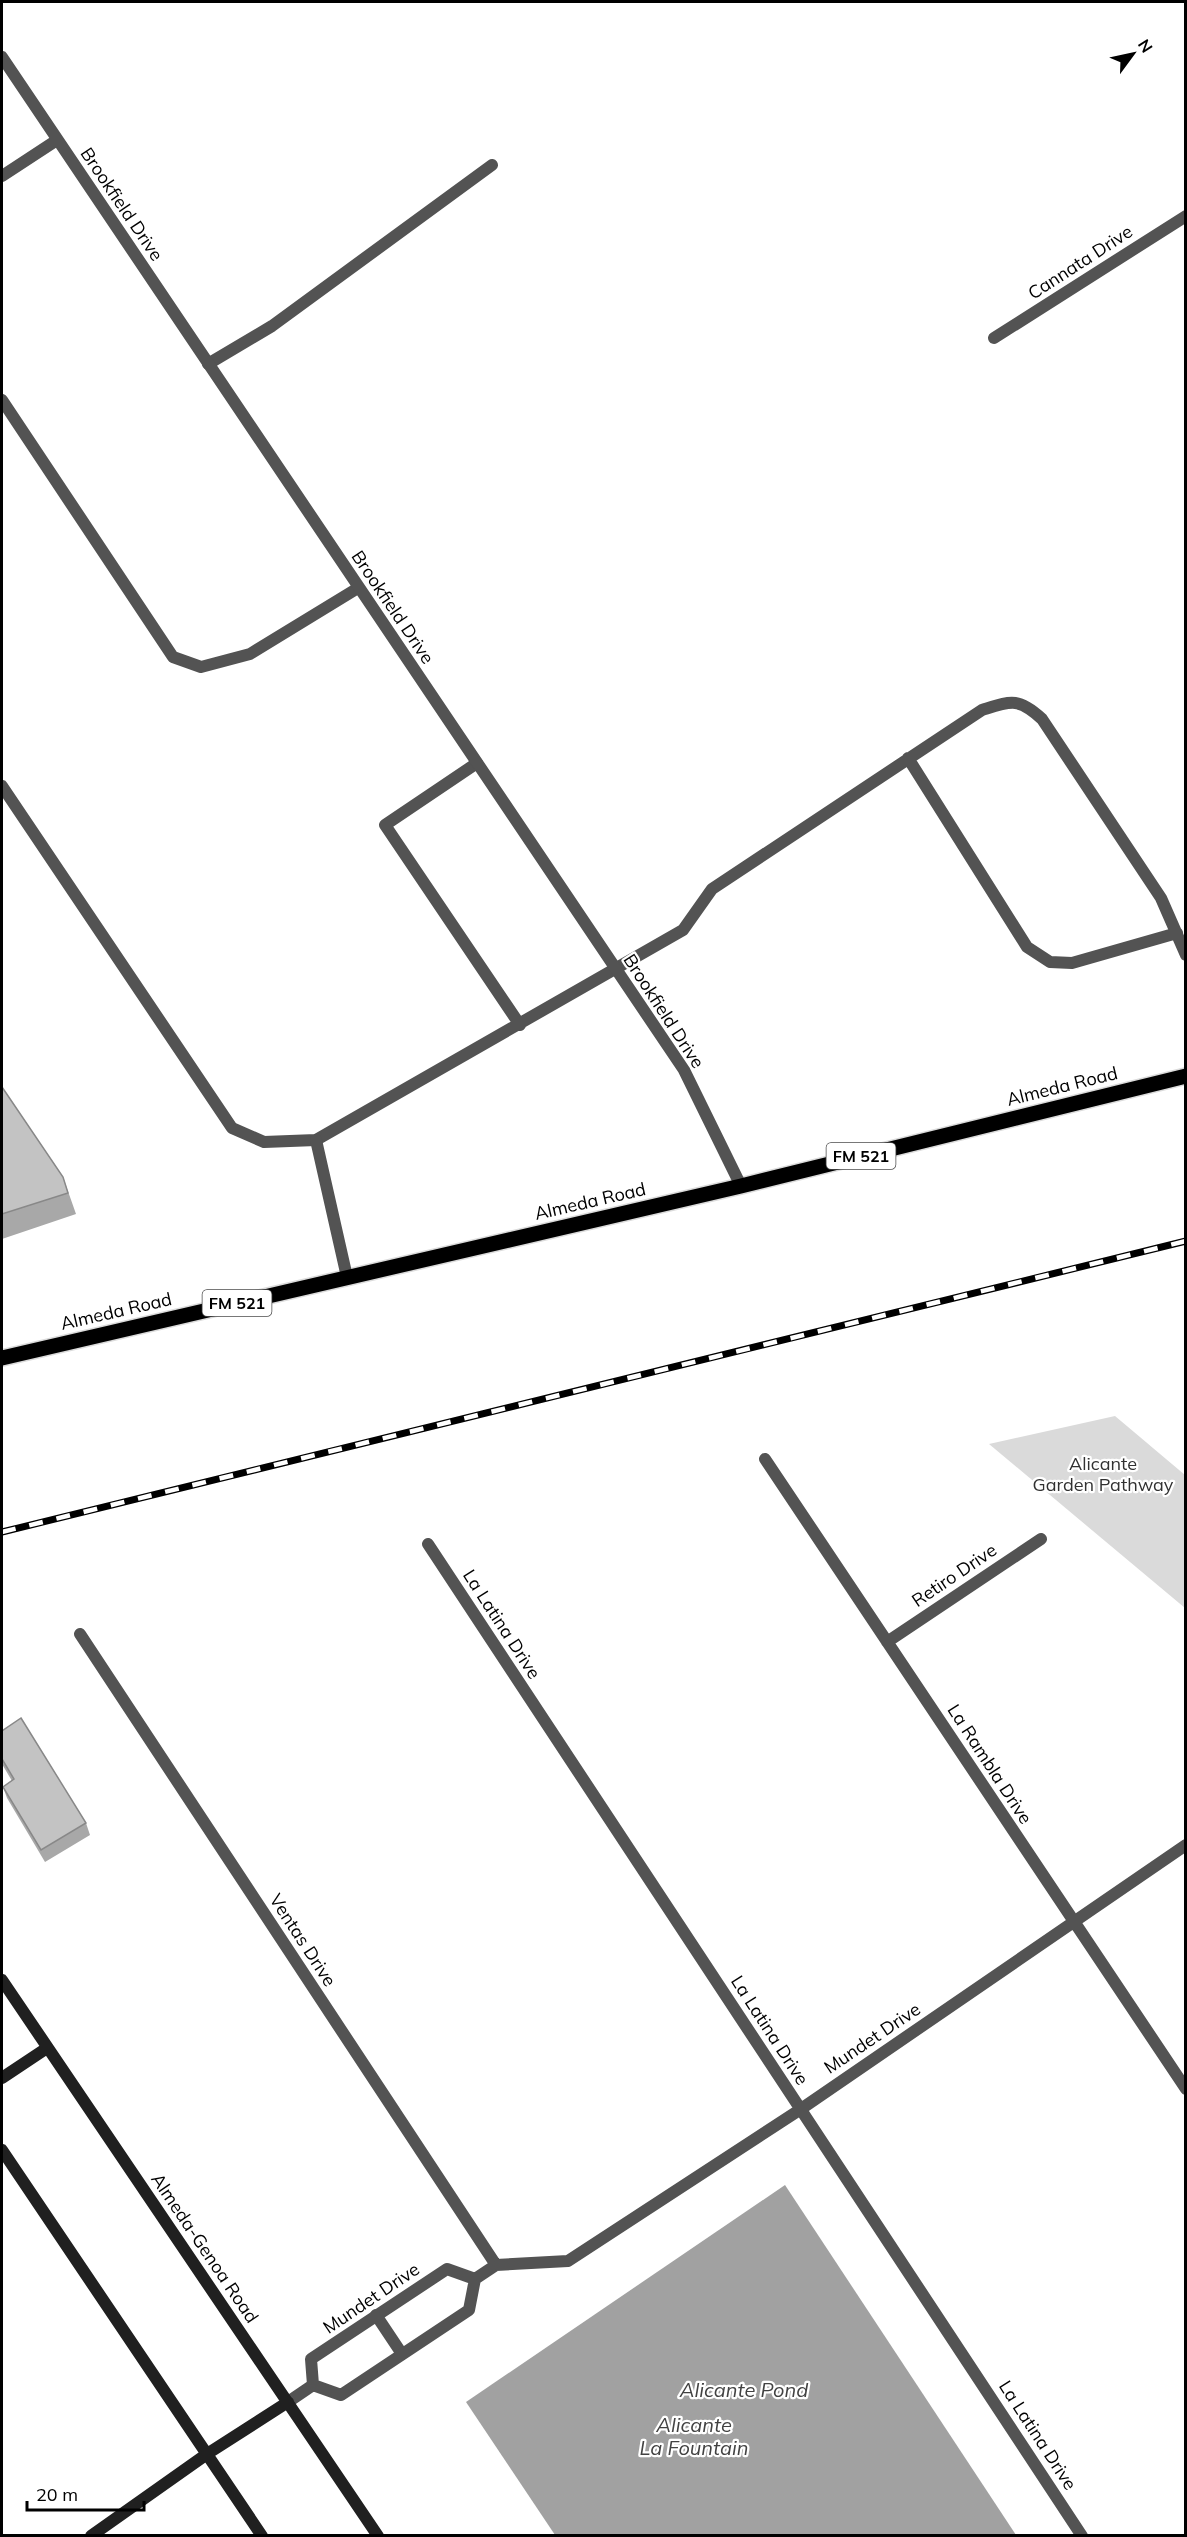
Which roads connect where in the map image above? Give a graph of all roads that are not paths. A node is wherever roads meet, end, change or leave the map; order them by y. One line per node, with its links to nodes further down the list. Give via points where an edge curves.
1 (2, 57): 2 (street, Brookfield Drive)
2 (57, 140): 4 (street); 7 (street, Brookfield Drive)
3 (492, 165): 7 (street, via 272,326)
4 (2, 176)
5 (1185, 216): 6 (street, Cannata Drive)
6 (994, 338)
7 (208, 364): 9 (street, Brookfield Drive)
8 (2, 400): 9 (street, via 173,657 201,667 250,654)
9 (358, 588): 11 (street, Brookfield Drive)
10 (908, 758): 13 (street, via 1027,947 1050,962 1072,963); 13 (street, via 982,710 1007,702 1027,705 1042,719 1161,898); 15 (street, via 712,889 683,930)
11 (477, 763): 15 (street, Brookfield Drive); 16 (street, via 385,825)
12 (2, 786): 18 (street, via 232,1128 264,1142)
13 (1177, 933): 14 (street)
14 (1185, 955)
15 (617, 970): 16 (street); 19 (street, Brookfield Drive, via 684,1070)
16 (520, 1025): 18 (street)
17 (1185, 1076): 19 (main road, Almeda Road / FM 521)
18 (316, 1140): 20 (street)
19 (741, 1186): 20 (main road, Almeda Road / FM 521)
20 (347, 1277): 21 (main road, Almeda Road / FM 521)
21 (2, 1358)
22 (765, 1459): 26 (street, La Rambla Drive)
23 (1041, 1539): 26 (street, Retiro Drive)
24 (428, 1544): 33 (street, La Latina Drive)
25 (80, 1634): 35 (street, Ventas Drive)
26 (887, 1641): 28 (street, La Rambla Drive)
27 (1185, 1845): 28 (street, Mundet Drive)
28 (1072, 1922): 32 (street, La Rambla Drive); 33 (street, Mundet Drive)
29 (2, 1980): 30 (main road, Almeda-Genoa Road)
30 (47, 2048): 31 (main road); 40 (main road, Almeda-Genoa Road)
31 (2, 2079)
32 (1185, 2089)
33 (801, 2109): 35 (street, Mundet Drive, via 568,2260); 45 (street, La Latina Drive)
34 (2, 2150): 41 (main road)
35 (496, 2265): 36 (street, Mundet Drive)
36 (475, 2279): 37 (street, Mundet Drive, via 447,2269); 38 (street, via 469,2310)
37 (376, 2315): 38 (street); 39 (street, Mundet Drive, via 311,2359)
38 (402, 2354): 39 (street, via 341,2396)
39 (313, 2385): 40 (street)
40 (288, 2402): 41 (main road); 44 (main road, Almeda-Genoa Road)
41 (207, 2454): 42 (main road); 43 (main road)
42 (91, 2535)
43 (262, 2535)
44 (378, 2535)
45 (1082, 2535)

